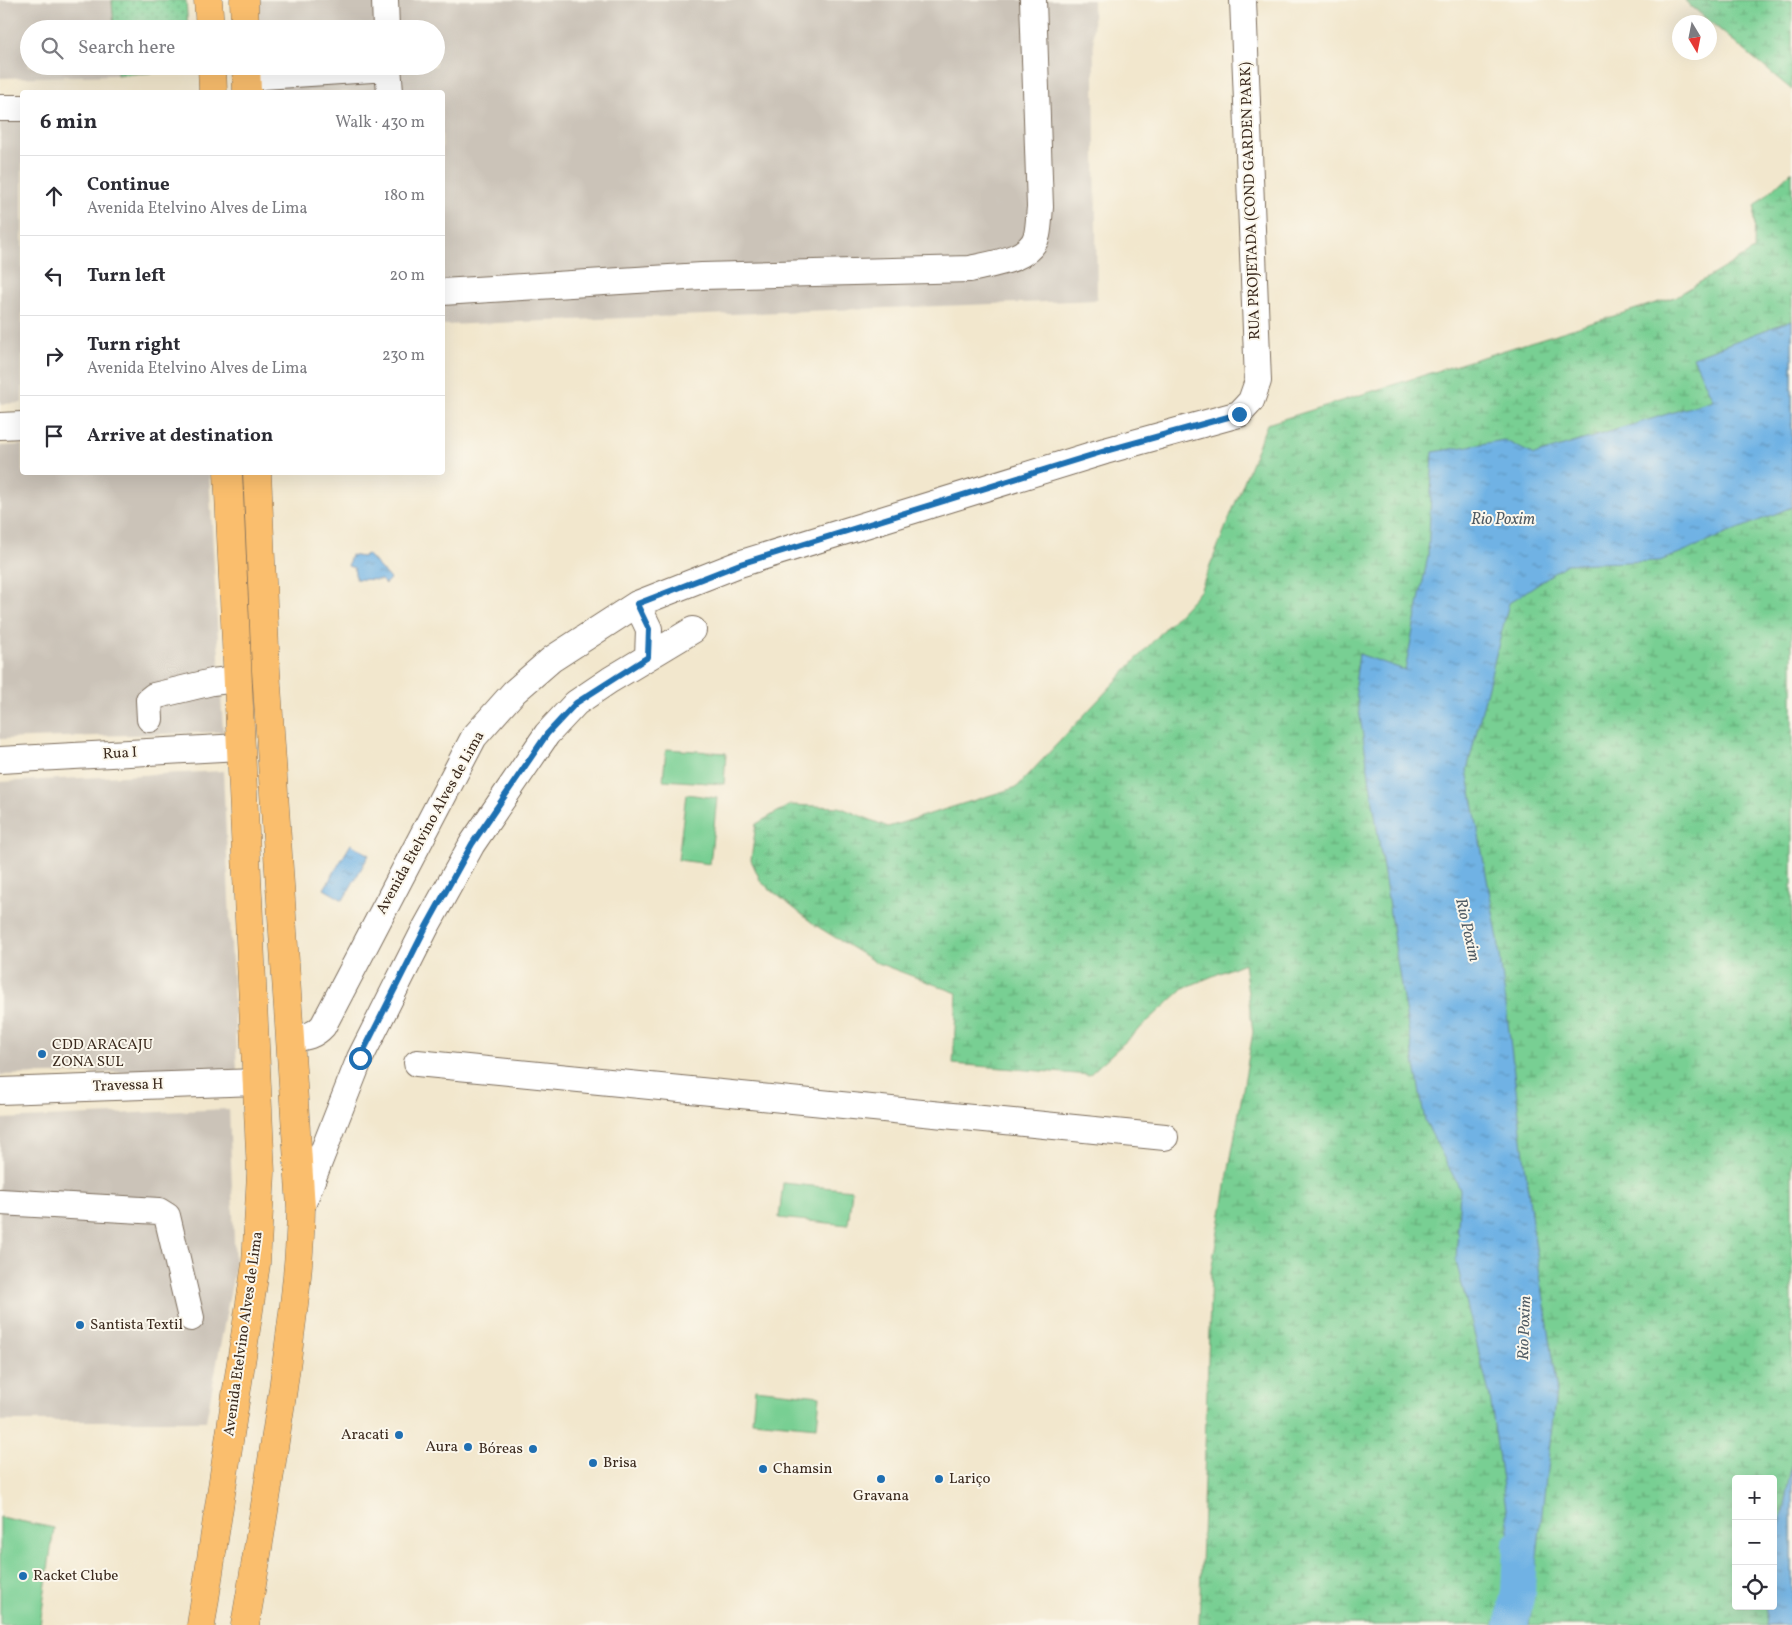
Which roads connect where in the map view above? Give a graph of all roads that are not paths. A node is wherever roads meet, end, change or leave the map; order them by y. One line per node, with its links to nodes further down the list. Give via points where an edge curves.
1 (208, 0): 6 (main road)
2 (244, 0): 7 (main road)
3 (385, 0): 8 (street)
4 (1033, 0): 15 (street, via 1040,207 1037,236 1028,250 1006,260 970,269 702,276)
5 (1243, 0): 16 (street, RUA PROJETADA (COND GARDEN PARK), via 1258,381)
6 (209, 20)
7 (245, 20)
8 (386, 20)
9 (212, 75): 12 (main road)
10 (388, 76): 11 (street)
11 (246, 78)
12 (213, 90)
13 (0, 108): 14 (street)
14 (20, 108)
15 (445, 292)
16 (1251, 401): 21 (street, Avenida Etelvino Alves de Lima, via 1239,414 1105,451 740,564)
17 (20, 425): 18 (street)
18 (0, 426)
19 (228, 475): 24 (main road, Avenida Etelvino Alves de Lima)
20 (257, 475): 28 (main road)
21 (637, 604): 23 (street, via 649,629); 28 (street, Avenida Etelvino Alves de Lima, via 552,659 514,692 474,737 323,1026 308,1037)
22 (694, 630): 23 (street)
23 (648, 657): 34 (street, via 576,703 547,734 472,844 360,1058)
24 (237, 679): 25 (street, via 154,696 149,700); 26 (main road, Avenida Etelvino Alves de Lima)
25 (150, 719)
26 (240, 747): 27 (street, Rua I); 30 (main road, Avenida Etelvino Alves de Lima)
27 (0, 760)
28 (290, 1039): 34 (main road)
29 (417, 1064): 32 (street)
30 (257, 1082): 31 (street, Travessa H); 36 (main road, Avenida Etelvino Alves de Lima, via 261,1173 256,1264)
31 (0, 1091)
32 (1165, 1137)
33 (0, 1202): 35 (street, via 159,1211 167,1216)
34 (301, 1208): 37 (main road, via 298,1281 265,1514)
35 (191, 1318)
36 (201, 1625)
37 (245, 1625)

